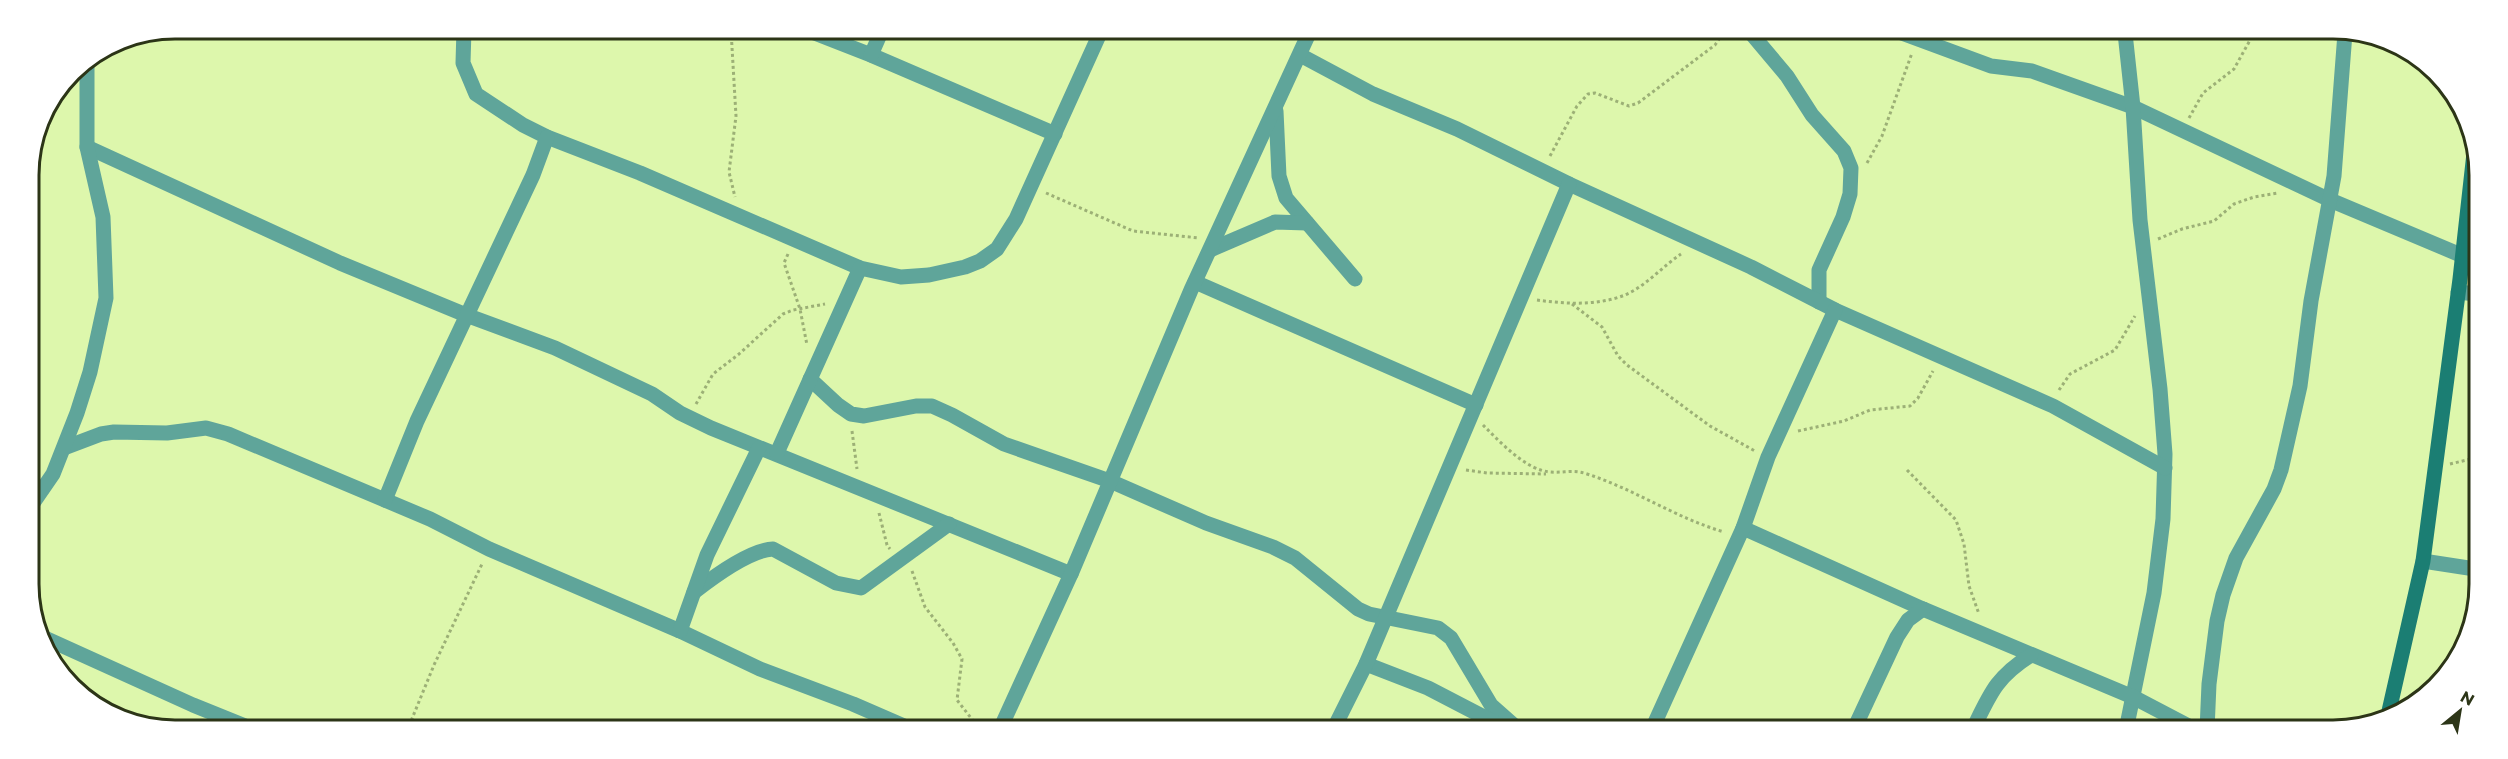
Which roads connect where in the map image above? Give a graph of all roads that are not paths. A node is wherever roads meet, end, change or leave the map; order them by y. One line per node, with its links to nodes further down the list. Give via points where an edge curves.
1 (464, 39): 16 (street, via 463,63 476,94)
2 (830, 39): 10 (street)
3 (878, 39): 10 (street)
4 (1097, 39): 15 (street)
5 (1307, 39): 11 (street)
6 (1756, 39): 29 (street, via 1787,76 1818,123 1844,151 1851,168 1852,181 1843,217 1819,270)
7 (1928, 39): 13 (street, via 1991,66 2032,71)
8 (2126, 39): 13 (street)
9 (2345, 40): 19 (street)
10 (871, 55): 15 (street)
11 (1300, 55): 14 (street); 18 (street, via 1373,94 1457,129)
12 (87, 72): 17 (street)
13 (2133, 107): 19 (street); 37 (street, via 2136,182)
14 (1275, 108): 21 (street, via 1282,185 1286,198); 22 (street)
15 (1054, 135): 24 (street, via 1005,238 980,261 929,275 884,275)
16 (547, 137): 24 (street); 31 (street)
17 (87, 147): 31 (street, via 340,263); 34 (street, via 103,217 106,298 90,372)
18 (1569, 184): 29 (street); 33 (street)
19 (2330, 200): 23 (street); 66 (street, via 2300,386 2281,470 2236,558 2217,621)
20 (2469, 200): 23 (street)
21 (1307, 223): 22 (street, via 1275,222); 25 (street)
22 (1212, 245): 26 (street)
23 (2463, 256): 27 (street)
24 (860, 268): 32 (street)
25 (1355, 279)
26 (1195, 282): 33 (street); 38 (street)
27 (2458, 291): 28 (street); 43 (street)
28 (2469, 293)
29 (1819, 302): 30 (street)
30 (1835, 310): 37 (street, via 2053,406); 42 (street, via 1767,457)
31 (466, 315): 35 (street, via 555,348 652,394 690,418); 40 (street)
32 (812, 374): 36 (street); 38 (street, via 851,414 864,416 932,406 1004,444)
33 (1474, 410): 48 (street)
34 (64, 448): 39 (street); 40 (street, via 114,432 168,433 206,428)
35 (759, 448): 36 (street); 46 (street, via 707,555)
36 (777, 453): 41 (street)
37 (2165, 468): 53 (street, via 2154,594)
38 (1110, 481): 45 (street); 48 (street, via 1273,547 1294,558 1350,604)
39 (39, 494)
40 (385, 500): 49 (street)
41 (949, 524): 45 (street); 46 (street, via 867,585 854,588 836,583 778,550 766,549)
42 (1742, 532): 47 (street); 61 (street)
43 (2423, 561): 44 (street); 54 (street)
44 (2469, 568)
45 (1071, 574): 57 (street)
46 (694, 592): 49 (street)
47 (1923, 609): 51 (street); 62 (street, via 1908,620 1897,637)
48 (1386, 618): 52 (street); 60 (street, via 1422,623 1451,638 1491,705)
49 (680, 631): 56 (street, via 760,669)
50 (51, 641): 55 (street)
51 (2031, 655): 53 (street); 63 (street, via 1993,688)
52 (1366, 664): 58 (street); 59 (street, via 1428,688)
53 (2133, 697): 64 (street); 65 (street)
54 (2390, 708)
55 (230, 720)
56 (890, 720)
57 (1004, 720)
58 (1338, 720)
59 (1490, 720)
60 (1508, 720)
61 (1656, 720)
62 (1858, 720)
63 (1977, 720)
64 (2128, 720)
65 (2177, 720)
66 (2207, 720)

